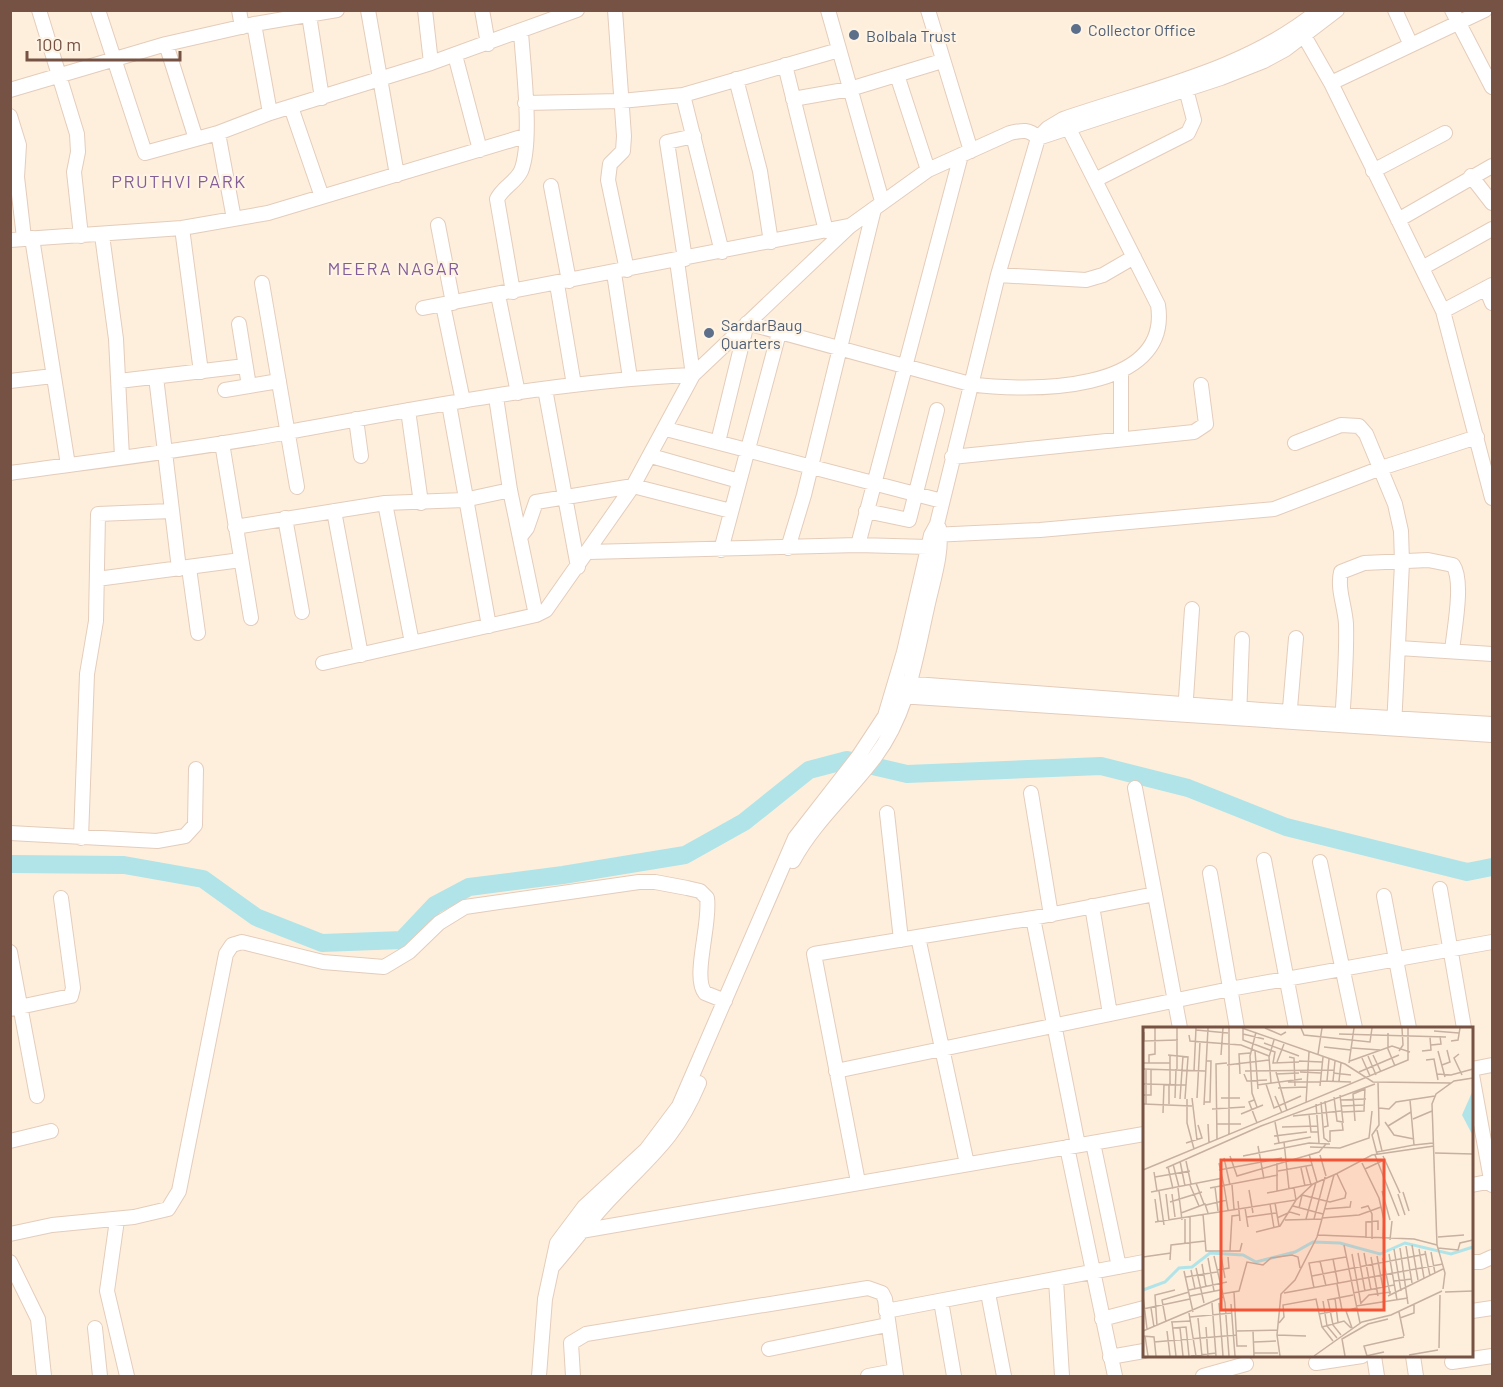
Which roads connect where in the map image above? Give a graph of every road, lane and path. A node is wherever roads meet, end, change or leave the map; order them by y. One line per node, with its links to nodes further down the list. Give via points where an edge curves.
1 (39, 10): 31 (street)
2 (98, 10): 26 (street)
3 (239, 10): 18 (street)
4 (337, 10): 16 (street)
5 (368, 10): 33 (street)
6 (424, 10): 28 (street)
7 (482, 10): 22 (street)
8 (615, 10): 42 (street)
9 (828, 10): 24 (street)
10 (928, 10): 27 (street)
11 (1319, 10): 19 (street)
12 (1337, 10): 19 (street)
13 (1395, 10): 23 (street)
14 (1485, 10): 17 (street)
15 (571, 12): 20 (street)
16 (309, 15): 18 (street); 40 (street)
17 (1455, 17): 23 (street); 35 (street)
18 (248, 25): 21 (street); 45 (street)
19 (1302, 31): 34 (street); 37 (street, via 1263,61); 52 (street, via 1249,56 1063,119)
20 (521, 32): 22 (street); 43 (street)
21 (166, 44): 26 (street); 53 (street)
22 (488, 44): 25 (street)
23 (1410, 44): 34 (street)
24 (839, 50): 29 (street); 36 (street)
25 (455, 55): 28 (street); 54 (street)
26 (113, 60): 31 (street); 53 (street, via 145,153)
27 (942, 61): 30 (street); 55 (street)
28 (431, 63): 33 (street)
29 (785, 65): 32 (street); 41 (street)
30 (897, 75): 36 (street); 58 (street)
31 (57, 76): 38 (street); 75 (street, via 78,143 74,172)
32 (736, 79): 39 (street); 77 (street, via 758,161)
33 (380, 80): 40 (street); 60 (street)
34 (1331, 83): 59 (street)
35 (1492, 87)
36 (850, 89): 41 (street); 66 (street)
37 (1186, 89): 47 (street); 62 (street, via 1194,120 1188,133)
38 (10, 90)
39 (683, 94): 42 (street); 51 (street)
40 (322, 98): 44 (street)
41 (793, 99): 73 (street)
42 (621, 101): 43 (street); 82 (street, via 624,146 610,164 608,180)
43 (525, 103): 50 (street)
44 (291, 107): 45 (street); 64 (street)
45 (270, 113): 48 (street)
46 (10, 116): 56 (street, via 19,145)
47 (1069, 129): 52 (street); 62 (street)
48 (218, 133): 53 (street); 67 (street)
49 (1445, 133): 59 (street)
50 (525, 136): 54 (street); 87 (street, via 522,169 497,199)
51 (694, 136): 78 (street); 80 (street, via 667,142)
52 (1038, 138): 55 (street, via 1023,130); 83 (street)
53 (195, 139)
54 (480, 150): 60 (street)
55 (966, 153): 58 (street); 97 (street)
56 (14, 166): 76 (street)
57 (1492, 166): 61 (street)
58 (928, 170): 66 (street)
59 (1373, 171): 68 (street)
60 (397, 175): 64 (street)
61 (1471, 176): 65 (street); 68 (street)
62 (1095, 180): 79 (street)
63 (551, 186): 85 (street)
64 (322, 197): 67 (street)
65 (1492, 203)
66 (878, 205): 70 (street); 96 (street)
67 (234, 219): 71 (street)
68 (1398, 220): 81 (street)
69 (438, 225): 90 (street)
70 (850, 226): 73 (street); 93 (street)
71 (182, 228): 74 (street); 100 (street)
72 (1492, 229): 81 (street)
73 (826, 231): 77 (street)
74 (102, 235): 75 (street); 106 (street)
75 (81, 236): 76 (street)
76 (22, 239): 102 (street)
77 (771, 243): 78 (street)
78 (722, 252): 80 (street)
79 (1134, 257): 83 (street, via 1086,280); 99 (street, via 1158,305 1158,327 1151,348)
80 (681, 260): 82 (street); 101 (street)
81 (1422, 268): 92 (street)
82 (621, 271): 85 (street); 104 (street)
83 (999, 275): 109 (street)
84 (262, 283): 107 (street)
85 (563, 283): 87 (street); 108 (street)
86 (1489, 286): 89 (street); 92 (street)
87 (513, 292): 88 (street)
88 (498, 295): 90 (street); 114 (street)
89 (1492, 303)
90 (448, 304): 91 (street); 116 (street)
91 (423, 308)
92 (1443, 311): 123 (street)
93 (747, 323): 95 (street); 101 (street); 125 (street)
94 (239, 324): 98 (street)
95 (779, 333): 96 (street); 128 (street)
96 (841, 350): 97 (street); 135 (street)
97 (905, 365): 109 (street); 140 (street)
98 (245, 366): 100 (street); 111 (street)
99 (1121, 370): 109 (street, via 1104,378 1020,388); 124 (street)
100 (201, 372): 103 (street)
101 (693, 375): 104 (street); 121 (street)
102 (53, 376): 105 (street); 134 (street)
103 (156, 377): 106 (street); 129 (street)
104 (630, 378): 108 (street)
105 (10, 381)
106 (119, 381): 132 (street)
107 (279, 381): 111 (street); 122 (street)
108 (574, 384): 112 (street)
109 (970, 384): 133 (street)
110 (1201, 385): 124 (street, via 1206,424 1201,430)
111 (249, 386): 113 (street)
112 (545, 389): 114 (street); 145 (street)
113 (225, 390)
114 (519, 393): 115 (street)
115 (496, 397): 116 (street); 143 (street)
116 (463, 401): 117 (street)
117 (448, 404): 118 (street); 147 (street)
118 (408, 410): 120 (street); 150 (street)
119 (937, 410): 144 (street)
120 (356, 419): 122 (street); 130 (street)
121 (666, 429): 125 (street); 131 (street)
122 (288, 432): 126 (street); 142 (street)
123 (1477, 437): 136 (street); 137 (street)
124 (1121, 439): 133 (street)
125 (718, 442): 128 (street)
126 (222, 443): 129 (street); 156 (street)
127 (1295, 443): 136 (street, via 1341,425 1359,426)
128 (747, 449): 135 (street); 139 (street)
129 (164, 453): 132 (street); 151 (street)
130 (361, 456)
131 (651, 456): 139 (street); 141 (street)
132 (122, 457): 134 (street)
133 (952, 457): 148 (street)
134 (68, 465): 138 (street)
135 (812, 465): 140 (street); 160 (street)
136 (1381, 468): 157 (street, via 1274,509 1040,530); 164 (street, via 1399,518)
137 (1489, 469): 146 (street)
138 (10, 472)
139 (739, 481): 153 (street)
140 (874, 483): 144 (street); 154 (street)
141 (633, 486): 145 (street); 153 (street); 162 (street)
142 (297, 487)
143 (510, 490): 147 (street); 158 (street)
144 (916, 493): 148 (street); 154 (street, via 909,520)
145 (564, 496): 158 (street, via 536,502); 165 (street)
146 (1492, 498)
147 (464, 500): 150 (street); 172 (street)
148 (942, 501): 157 (street)
149 (385, 503): 150 (street); 152 (street); 176 (street)
150 (421, 503)
151 (171, 511): 166 (street); 167 (street, via 98,514)
152 (334, 511): 155 (street); 180 (street)
153 (731, 511): 161 (street)
154 (866, 511): 159 (street)
155 (285, 518): 156 (street); 169 (street)
156 (235, 526): 163 (street)
157 (934, 535): 159 (street); 182 (street)
158 (520, 537): 170 (street)
159 (858, 545): 160 (street)
160 (788, 548): 161 (street)
161 (722, 550): 162 (street)
162 (588, 552): 165 (street)
163 (241, 560): 166 (street); 171 (street)
164 (1402, 563): 177 (street); 178 (street, via 1444,561 1458,572); 186 (street, via 1364,563 1341,572 1346,652)
165 (578, 567): 170 (street, via 552,604)
166 (184, 569): 167 (street); 173 (street)
167 (98, 579): 197 (street, via 87,674)
168 (1192, 609): 183 (street)
169 (302, 612)
170 (536, 615): 172 (street)
171 (251, 618)
172 (489, 626): 176 (street)
173 (198, 633)
174 (1296, 638): 185 (street)
175 (1242, 639): 184 (street)
176 (412, 643): 180 (street)
177 (1400, 648): 178 (street); 187 (street)
178 (1452, 651): 179 (street)
179 (1492, 654)
180 (361, 655): 181 (street)
181 (323, 663)
182 (901, 690): 183 (street); 193 (street); 193 (street, via 895,725 875,758)
183 (1185, 710): 184 (street)
184 (1239, 714): 185 (street)
185 (1290, 718): 186 (street)
186 (1342, 721): 187 (street)
187 (1394, 724): 188 (street); 189 (street)
188 (1492, 724)
189 (1492, 735)
190 (196, 769): 197 (street, via 195,825 185,836 158,841)
191 (1135, 788): 202 (street)
192 (1031, 793): 206 (street)
193 (827, 806): 195 (street)
194 (887, 813): 209 (street)
195 (812, 825): 218 (street, via 795,838); 234 (street)
196 (10, 833): 197 (street)
197 (81, 838)
198 (1264, 860): 215 (street)
199 (1320, 862): 214 (street)
200 (1210, 873): 216 (street)
201 (1440, 889): 211 (street)
202 (1155, 894): 205 (street); 217 (street)
203 (1384, 896): 213 (street)
204 (61, 898): 219 (street, via 71,996)
205 (1092, 906): 206 (street); 220 (street)
206 (1051, 915): 207 (street)
207 (1033, 918): 208 (street); 221 (street)
208 (918, 938): 209 (street); 228 (street)
209 (901, 940): 231 (street, via 814,954)
210 (1492, 942): 211 (street)
211 (1451, 949): 213 (street); 227 (street)
212 (10, 952): 219 (street)
213 (1397, 959): 214 (street); 226 (street)
214 (1343, 969): 215 (street); 225 (street)
215 (1287, 980): 216 (street); 224 (street)
216 (1230, 989): 217 (street); 223 (street)
217 (1175, 1000): 220 (street); 222 (street)
218 (725, 1001): 234 (street); 244 (street, via 705,993 700,983 707,898 700,891 655,882 465,907 384,967 323,962 253,943 232,945 226,954 179,1191 168,1209)
219 (15, 1008): 233 (street)
220 (1110, 1014): 221 (street)
221 (1055, 1025): 228 (street); 239 (street)
222 (1180, 1027)
223 (1237, 1027)
224 (1296, 1027)
225 (1355, 1027)
226 (1409, 1027)
227 (1464, 1027)
228 (942, 1049): 231 (street); 240 (street)
229 (1492, 1065): 230 (street)
230 (1473, 1069)
231 (836, 1071): 241 (street)
232 (1473, 1080): 242 (street)
233 (37, 1096)
234 (679, 1115): 245 (street, via 661,1149); 252 (street, via 584,1207 557,1243)
235 (51, 1131): 237 (street)
236 (1143, 1134): 238 (street)
237 (10, 1141)
238 (1093, 1143): 239 (street); 250 (street)
239 (1073, 1146): 240 (street); 253 (street)
240 (967, 1164): 241 (street)
241 (858, 1182): 245 (street)
242 (1492, 1182): 243 (street)
243 (1473, 1185)
244 (117, 1220): 246 (street, via 52,1225); 276 (street, via 107,1291)
245 (581, 1231): 252 (street)
246 (10, 1234)
247 (1492, 1257): 249 (street)
248 (1143, 1262): 250 (street)
249 (1473, 1262)
250 (1119, 1267): 253 (street)
251 (12, 1268): 274 (street, via 38,1319)
252 (550, 1270): 277 (street)
253 (1093, 1273): 254 (street); 261 (street)
254 (1056, 1280): 255 (street); 282 (street)
255 (988, 1293): 256 (street); 281 (street)
256 (941, 1301): 260 (street); 280 (street)
257 (1143, 1308): 261 (street)
258 (1492, 1308): 259 (street)
259 (1473, 1311)
260 (887, 1318): 263 (street); 273 (street); 278 (street, via 882,1293 868,1288 604,1330 586,1334 571,1344)
261 (1102, 1318): 266 (street)
262 (95, 1328): 275 (street)
263 (769, 1349)
264 (1143, 1351): 266 (street)
265 (1492, 1356): 270 (street)
266 (1110, 1357): 283 (street)
267 (1355, 1357): 271 (street)
268 (1374, 1357): 285 (street)
269 (1413, 1357): 286 (street)
270 (1452, 1359): 287 (street)
271 (1316, 1363)
272 (1247, 1366): 284 (street)
273 (896, 1374): 279 (street)
274 (44, 1377)
275 (100, 1377)
276 (127, 1377)
277 (539, 1377)
278 (573, 1377)
279 (868, 1377)
280 (954, 1377)
281 (1004, 1377)
282 (1062, 1377)
283 (1114, 1377)
284 (1203, 1377)
285 (1377, 1377)
286 (1416, 1377)
287 (1454, 1377)

